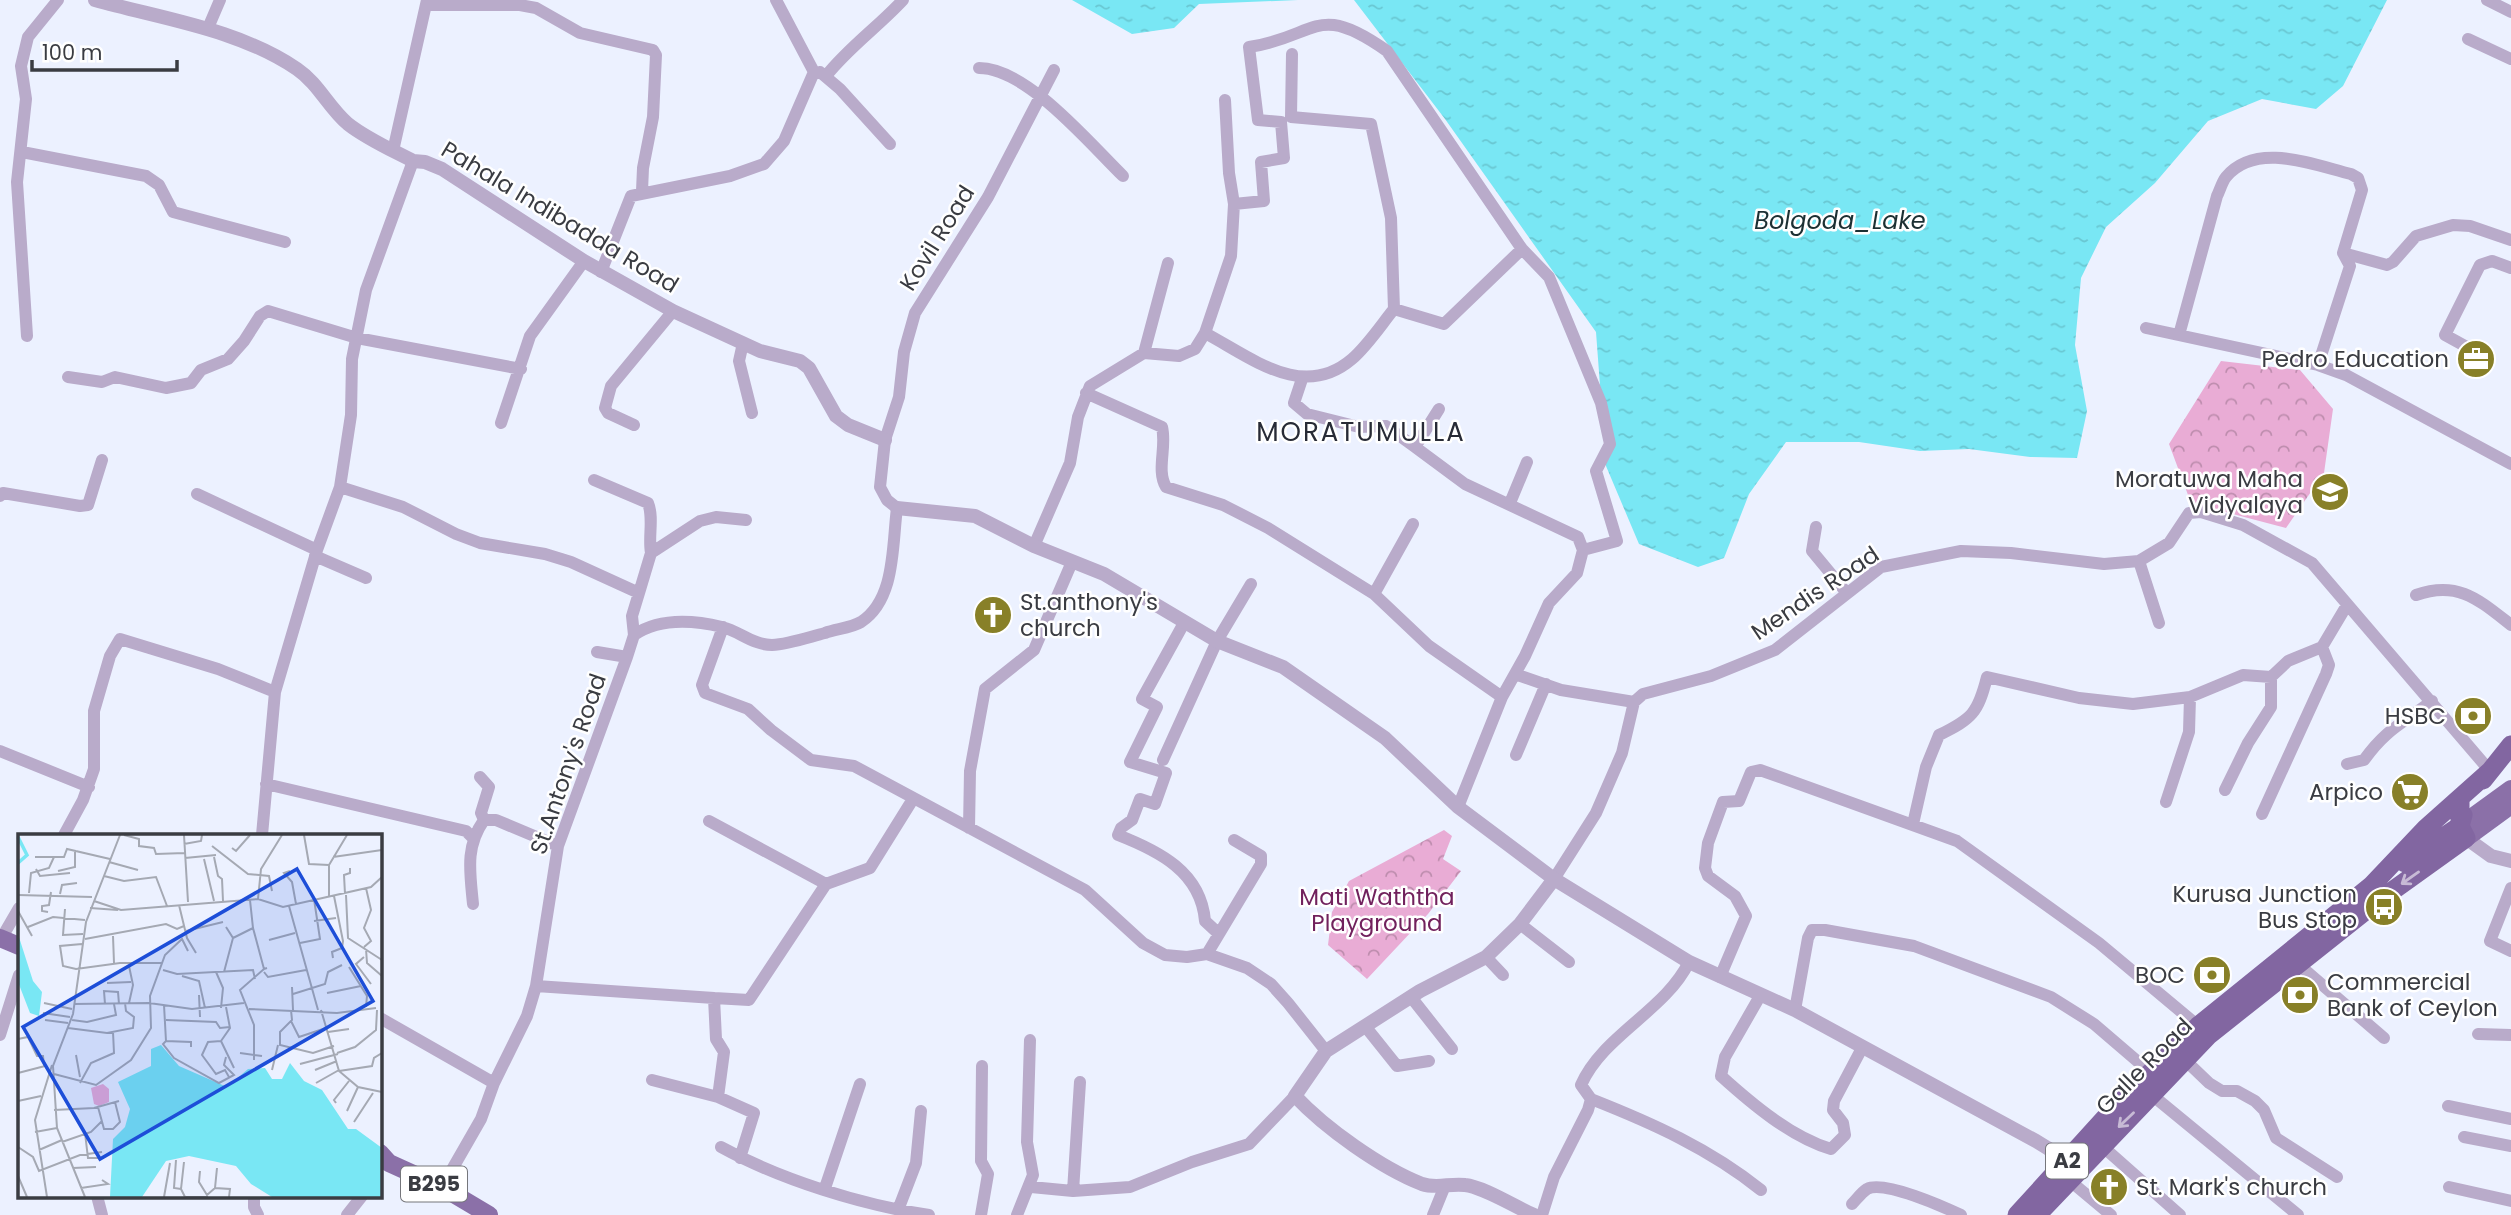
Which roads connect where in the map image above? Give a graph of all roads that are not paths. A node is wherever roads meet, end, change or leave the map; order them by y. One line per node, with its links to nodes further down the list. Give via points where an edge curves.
1 (58, 0): 20 (street, via 27,37 21,66 26,99)
2 (95, 0): 9 (street, Pahala Indibadda Road)
3 (220, 0): 9 (street)
4 (776, 0): 15 (street)
5 (903, 0): 15 (street)
6 (2487, 0): 8 (street)
7 (427, 3): 19 (street); 23 (street, via 536,8 580,33 653,50 653,117)
8 (2511, 12)
9 (208, 28): 19 (street, Pahala Indibadda Road, via 295,67 317,83 331,107 349,124)
10 (2468, 39): 12 (street)
11 (1292, 54): 33 (street, via 1291,117 1371,124 1391,218)
12 (2511, 59)
13 (979, 68): 16 (street, via 1000,70)
14 (1054, 70): 16 (street, Kovil Road)
15 (820, 74): 18 (street); 23 (street, via 784,141 764,164 706,182)
16 (1040, 97): 22 (street); 52 (street, Kovil Road, via 988,197 915,313)
17 (1225, 100): 24 (street)
18 (890, 145)
19 (393, 151): 21 (street, Pahala Indibadda Road)
20 (22, 152): 26 (street, via 146,176 159,185 173,212); 38 (street, via 17,182)
21 (413, 161): 29 (street, Pahala Indibadda Road, via 442,169); 39 (street, via 366,290)
22 (1123, 176)
23 (642, 191): 32 (street, via 626,203)
24 (1234, 204): 27 (street, via 1264,201 1261,162 1284,158 1281,122 1258,120 1249,47 1272,44 1326,23 1357,30 1387,51); 36 (street, via 1228,267)
25 (2510, 237): 28 (street, via 2453,225 2416,236 2387,265)
26 (285, 242)
27 (1522, 249): 33 (street, via 1444,324); 67 (street, via 1549,277 1601,403 1610,444 1596,471 1617,541)
28 (2343, 253): 37 (street, via 2362,190 2358,178 2301,161 2264,157 2246,162 2226,176 2217,196); 43 (street, via 2350,266)
29 (583, 261): 32 (street, Pahala Indibadda Road); 44 (street, via 530,335)
30 (1168, 264): 41 (street)
31 (2511, 268): 42 (street, via 2492,261 2480,265 2445,335)
32 (601, 272): 34 (street, Pahala Indibadda Road)
33 (1394, 309): 46 (street, via 1354,358 1338,369)
34 (673, 311): 40 (street, Pahala Indibadda Road); 51 (street, via 611,386 605,408)
35 (2146, 328): 37 (street)
36 (1205, 333): 41 (street, via 1195,349 1179,356); 46 (street, via 1282,374)
37 (2179, 335): 43 (street)
38 (27, 336)
39 (356, 338): 44 (street); 45 (street, via 268,311 228,359 201,370 191,383 166,388 115,377 102,382); 58 (street)
40 (743, 343): 49 (street, via 739,362); 52 (street, Pahala Indibadda Road, via 800,361 809,368 836,416)
41 (1144, 353): 47 (street)
42 (2485, 357)
43 (2318, 365): 56 (street, via 2370,386)
44 (521, 369): 50 (street)
45 (68, 377)
46 (1302, 379): 53 (street, via 1294,403 1307,414 1359,427 1386,426)
47 (1086, 393): 66 (street, via 1070,463); 76 (street, via 1162,427 1162,480 1166,487 1223,505 1268,528)
48 (1439, 409): 53 (street)
49 (752, 413)
50 (501, 423)
51 (634, 425)
52 (886, 440): 62 (street, via 880,487)
53 (1415, 446): 61 (street, via 1465,484)
54 (102, 460): 60 (street, via 88,505)
55 (1527, 462): 61 (street)
56 (2511, 464)
57 (594, 481): 69 (street, St.Antony's Road, via 648,503)
58 (340, 487): 68 (street); 75 (street, via 403,507 480,543 571,562)
59 (197, 494): 68 (street)
60 (0, 496)
61 (1510, 503): 67 (street, via 1578,537)
62 (897, 508): 66 (street, via 975,516); 82 (street, via 884,593 876,609 859,623 773,645)
63 (746, 520): 69 (street, via 716,517 700,521)
64 (1413, 523): 76 (street)
65 (1816, 527): 74 (street, via 1812,551)
66 (1034, 546): 71 (street)
67 (1583, 550): 88 (street, via 1577,573 1549,603)
68 (316, 553): 72 (street); 91 (street)
69 (651, 553): 75 (street, St.Antony's Road)
70 (2139, 561): 74 (street, Mendis Road, via 2104,564 1961,551 1881,567); 78 (street, Mendis Road, via 2169,543 2189,513 2201,512 2243,525 2312,563); 80 (street)
71 (1072, 562): 79 (street, via 1104,574); 116 (street, via 1034,650 985,689 970,771)
72 (366, 578)
73 (1251, 583): 84 (street)
74 (1846, 592): 95 (street, Mendis Road, via 1775,650 1712,676 1643,694)
75 (639, 593): 83 (street, St.Antony's Road, via 632,616)
76 (1374, 594): 92 (street, via 1429,646)
77 (2416, 595): 81 (street, via 2435,589 2457,590 2479,600)
78 (2347, 605): 85 (street); 94 (street)
79 (1184, 623): 84 (street); 131 (street, via 1142,699 1157,707 1130,762 1166,773 1156,804 1140,799 1132,820 1118,835 1164,855 1184,871 1205,921)
80 (2159, 623)
81 (2511, 625)
82 (723, 627): 83 (street, via 670,621); 108 (street, via 702,685 705,693 748,709 811,760 854,766)
83 (634, 635): 87 (street, St.Antony's Road)
84 (1217, 641): 99 (street); 111 (street, via 1283,667 1350,712 1385,738)
85 (2322, 647): 89 (street, via 2288,661); 112 (street, via 2329,665 2326,674)
86 (597, 652): 87 (street, St.Antony's Road)
87 (627, 657): 122 (street, St.Antony's Road)
88 (1515, 674): 90 (street); 92 (street)
89 (2271, 677): 93 (street, via 2243,675); 106 (street, via 2271,707)
90 (1546, 684): 95 (street); 98 (street)
91 (275, 692): 103 (street); 104 (street, via 120,639 110,656 94,711 94,769)
92 (1502, 697): 111 (street)
93 (2190, 697): 109 (street, via 2189,732); 115 (street, via 2133,704 2079,698 1987,677 1980,704 1967,721 1939,735 1926,767)
94 (2432, 701): 100 (street, via 2395,724 2364,760); 101 (street)
95 (1634, 702): 124 (street, via 1611,782)
96 (2511, 745): 101 (highway, Galle Road / A2)
97 (0, 751): 104 (street)
98 (1516, 755)
99 (1163, 760)
100 (2347, 764)
101 (2490, 771): 107 (highway, Galle Road / A2); 117 (highway, Galle Road / A2, via 2470,797)
102 (480, 777): 113 (street, via 489,787 481,813)
103 (266, 784): 119 (street); 120 (street, via 466,831)
104 (89, 787): 118 (street)
105 (2511, 789): 117 (main road)
106 (2225, 790)
107 (2460, 798): 117 (highway); 126 (highway, Galle Road / A2)
108 (914, 799): 116 (street); 125 (street, via 870,868)
109 (2166, 802)
110 (2511, 805): 117 (main road)
111 (1458, 807): 124 (street)
112 (2262, 814)
113 (484, 820): 120 (street); 122 (street, via 496,820)
114 (709, 821): 125 (street)
115 (1913, 824): 141 (street, via 1760,770 1751,772 1739,801 1723,802 1705,868 1708,876 1735,896 1746,916); 150 (street, via 1957,841 1986,861 2099,943)
116 (969, 828): 135 (street, via 1085,890 1143,943 1165,955)
117 (2463, 832): 123 (street, via 2491,856); 126 (highway, Galle Road / A2); 139 (highway, Galle Road / A2, one-way to 139)
118 (65, 834)
119 (262, 834)
120 (472, 837): 128 (street)
121 (1234, 840): 131 (street, via 1261,856 1261,864)
122 (558, 846): 143 (street, St.Antony's Road)
123 (2511, 861)
124 (1554, 879): 130 (street); 138 (street)
125 (825, 884): 146 (street, via 749,1000)
126 (2371, 886): 150 (highway, Galle Road / A2)
127 (2511, 888): 134 (street, via 2490,941)
128 (473, 904)
129 (18, 910): 132 (street)
130 (1520, 924): 136 (street); 137 (street)
131 (1219, 934): 135 (street)
132 (0, 939): 133 (main road)
133 (18, 946)
134 (2511, 951)
135 (1207, 954): 158 (street, via 1247,968 1271,984)
136 (1486, 957): 140 (street); 145 (street)
137 (1569, 962)
138 (1689, 962): 141 (street); 170 (street, via 1673,987 1590,1066 1581,1085)
139 (2298, 964): 150 (highway, Galle Road / A2); 154 (street)
140 (1503, 975)
141 (1720, 977): 144 (street)
142 (18, 978): 152 (street)
143 (536, 986): 146 (street); 165 (street, St.Antony's Road, via 527,1016)
144 (1760, 996): 147 (street); 156 (street, via 1725,1058 1721,1076 1755,1105 1815,1144 1831,1149 1845,1135 1843,1123 1833,1111 1834,1101)
145 (1410, 997): 149 (street); 157 (street)
146 (714, 998): 169 (street, via 716,1039 724,1052)
147 (1795, 1010): 156 (street); 162 (street, via 1808,939 1812,930 1825,930 1914,946 2051,997 2094,1024)
148 (382, 1019): 165 (street)
149 (1365, 1026): 158 (street); 159 (street, via 1397,1066)
150 (2204, 1031): 160 (highway, Galle Road / A2); 162 (highway, Galle Road / A2)
151 (2478, 1034): 153 (street)
152 (0, 1035)
153 (2511, 1035)
154 (2384, 1038)
155 (1030, 1040): 183 (street, via 1027,1142)
156 (1862, 1048): 180 (street, via 2036,1141 2049,1149)
157 (1452, 1049)
158 (1326, 1051): 168 (street)
159 (1429, 1060)
160 (2185, 1060): 167 (highway, Galle Road / A2); 181 (street, via 2222,1091 2236,1091 2255,1101 2276,1138)
161 (982, 1066): 200 (street, via 981,1161 988,1174)
162 (2150, 1072): 180 (highway, Galle Road / A2)
163 (652, 1080): 169 (street)
164 (1080, 1082): 188 (street)
165 (494, 1083): 182 (street, St.Antony's Road, via 481,1119)
166 (860, 1084): 185 (street)
167 (2152, 1095): 175 (highway, Galle Road / A2, one-way to 175); 210 (street)
168 (1295, 1096): 186 (street, via 1320,1122 1407,1177); 188 (street, via 1249,1144 1130,1187)
169 (718, 1097): 178 (street, via 754,1113)
170 (1591, 1099): 187 (street, via 1693,1144); 204 (street, via 1554,1177)
171 (2448, 1107): 173 (street)
172 (921, 1111): 194 (street, via 916,1163)
173 (2511, 1119)
174 (2464, 1137): 176 (street)
175 (2101, 1145): 180 (highway, Galle Road / A2); 209 (street)
176 (2511, 1146)
177 (721, 1147): 178 (street)
178 (740, 1158): 185 (street)
179 (383, 1164): 182 (main road, B295)
180 (2067, 1174): 206 (highway, Galle Road / A2); 207 (highway, Galle Road / A2); 208 (street)
181 (2337, 1177)
182 (442, 1187): 198 (main road, B295)
183 (1031, 1187): 188 (street); 201 (street)
184 (2449, 1187): 192 (street)
185 (825, 1188): 194 (street)
186 (1444, 1188): 202 (street); 203 (street, via 1465,1185)
187 (1761, 1190)
188 (1073, 1191)
189 (98, 1198): 195 (street)
190 (254, 1198): 196 (street)
191 (360, 1198): 197 (street)
192 (2511, 1201)
193 (1852, 1204): 205 (street, via 1867,1189 1877,1187)
194 (898, 1210): 199 (street)
195 (102, 1215)
196 (258, 1215)
197 (347, 1215)
198 (489, 1215)
199 (929, 1215)
200 (981, 1215)
201 (1017, 1215)
202 (1433, 1215)
203 (1534, 1215)
204 (1542, 1215)
205 (1961, 1215)
206 (2017, 1215)
207 (2037, 1215)
208 (2111, 1215)
209 (2180, 1215)
210 (2298, 1215)

